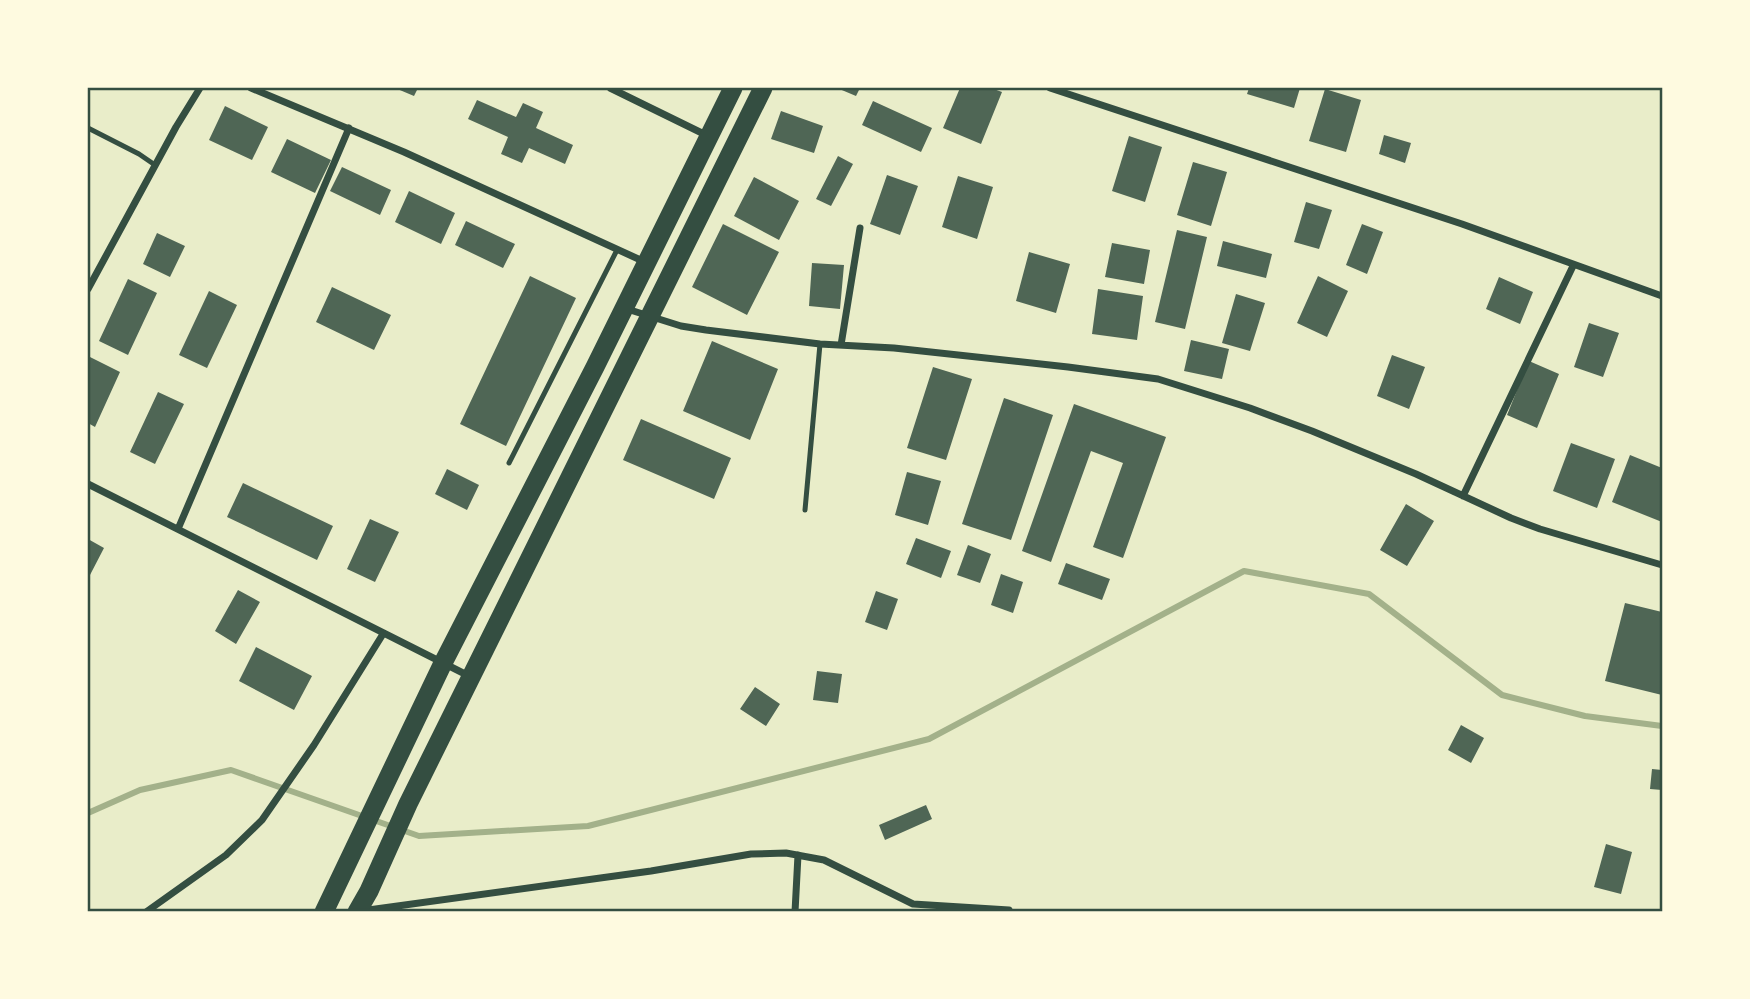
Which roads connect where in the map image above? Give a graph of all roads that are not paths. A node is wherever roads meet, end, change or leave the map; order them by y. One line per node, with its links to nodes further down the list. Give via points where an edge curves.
1 (200, 88): 10 (street)
2 (251, 88): 8 (street)
3 (610, 88): 9 (street)
4 (733, 88): 9 (highway)
5 (763, 88): 18 (highway)
6 (1050, 88): 14 (street, via 1462,224)
7 (88, 128): 10 (lane)
8 (349, 128): 12 (street); 25 (street)
9 (710, 136): 13 (highway)
10 (155, 165): 15 (street)
11 (860, 228): 20 (street)
12 (617, 250): 13 (street); 21 (lane)
13 (645, 262): 17 (highway)
14 (1573, 266): 16 (street); 23 (street)
15 (88, 289)
16 (1662, 296)
17 (623, 307): 18 (street); 28 (highway)
18 (648, 317): 19 (street, via 681,326); 29 (highway)
19 (820, 344): 20 (street); 24 (lane)
20 (841, 345): 23 (street, via 1158,379 1250,408)
21 (509, 463)
22 (88, 484): 25 (street)
23 (1463, 496): 26 (street, via 1560,536)
24 (805, 510)
25 (177, 529): 27 (street)
26 (1662, 565)
27 (383, 634): 28 (street); 33 (street, via 262,820 226,855)
28 (443, 663): 29 (street); 34 (highway)
29 (472, 677): 32 (highway)
30 (798, 855): 31 (street, via 824,860); 32 (street, via 751,854); 35 (street)
31 (913, 908): 36 (street)
32 (357, 911)
33 (146, 912)
34 (324, 912)
35 (795, 912)
36 (1009, 912)

